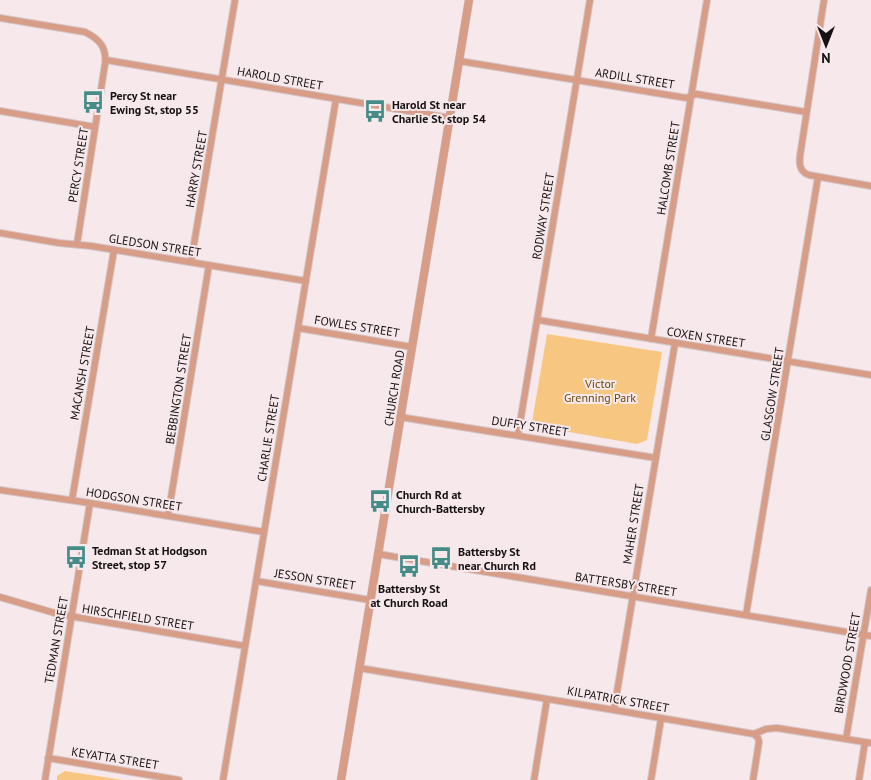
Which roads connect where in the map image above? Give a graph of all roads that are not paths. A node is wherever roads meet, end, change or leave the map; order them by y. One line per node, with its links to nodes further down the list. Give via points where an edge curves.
1 (235, 0): 9 (street, HARRY STREET)
2 (469, 0): 8 (street, CHURCH ROAD)
3 (590, 0): 10 (street, RODWAY STREET)
4 (707, 0): 11 (street, HALCOMB STREET)
5 (824, 0): 14 (street)
6 (0, 18): 7 (street, via 84,32 102,44)
7 (106, 60): 9 (street, HAROLD STREET); 16 (street, PERCY STREET)
8 (459, 61): 10 (street, ARDILL STREET); 15 (street, CHURCH ROAD)
9 (222, 80): 12 (street, HAROLD STREET); 22 (street, HARRY STREET)
10 (577, 80): 11 (street, ARDILL STREET, via 687,98); 25 (street, RODWAY STREET)
11 (691, 96): 14 (street, ARDILL STREET, via 696,94); 27 (street, HALCOMB STREET)
12 (336, 99): 15 (street, HAROLD STREET); 24 (street, CHARLIE STREET)
13 (0, 111): 16 (street)
14 (806, 112): 17 (street, via 800,168)
15 (450, 118): 29 (street, CHURCH ROAD)
16 (95, 127): 20 (street, PERCY STREET)
17 (818, 177): 18 (street); 30 (street, GLASGOW STREET)
18 (871, 186)
19 (0, 233): 20 (street, GLEDSON STREET)
20 (77, 244): 21 (street, GLEDSON STREET)
21 (114, 250): 22 (street, GLEDSON STREET); 36 (street, MACANSH STREET)
22 (191, 262): 23 (street, GLEDSON STREET)
23 (209, 265): 24 (street, GLEDSON STREET); 38 (street, BEBBINGTON STREET)
24 (306, 281): 26 (street, CHARLIE STREET)
25 (538, 320): 27 (street, COXEN STREET); 33 (street, RODWAY STREET)
26 (298, 328): 29 (street, FOWLES STREET); 39 (street, CHARLIE STREET)
27 (651, 339): 28 (street, COXEN STREET)
28 (675, 343): 30 (street, COXEN STREET); 34 (street, MAHER STREET)
29 (412, 347): 32 (street, CHURCH ROAD)
30 (788, 361): 31 (street, COXEN STREET); 46 (street, GLASGOW STREET)
31 (871, 375)
32 (400, 416): 33 (street, DUFFY STREET); 40 (street, CHURCH ROAD)
33 (518, 435): 34 (street, DUFFY STREET)
34 (656, 458): 43 (street, MAHER STREET)
35 (0, 490): 36 (street, HODGSON STREET)
36 (72, 500): 37 (street, HODGSON STREET)
37 (90, 503): 38 (street, HODGSON STREET); 47 (street, TEDMAN STREET)
38 (168, 516): 39 (street, HODGSON STREET)
39 (264, 532): 41 (street, CHARLIE STREET)
40 (378, 554): 43 (street, BATTERSBY STREET); 45 (street, CHURCH ROAD)
41 (256, 581): 45 (street, JESSON STREET); 49 (street, CHARLIE STREET)
42 (871, 590): 48 (street, BIRDWOOD STREET)
43 (632, 596): 46 (street, BATTERSBY STREET); 52 (street, MAHER STREET)
44 (0, 597): 47 (street, HIRSCHFIELD STREET)
45 (370, 600): 50 (street, CHURCH ROAD)
46 (746, 615): 48 (street, BATTERSBY STREET)
47 (72, 617): 49 (street, HIRSCHFIELD STREET); 57 (street, TEDMAN STREET)
48 (867, 635): 55 (street, BIRDWOOD STREET)
49 (245, 646): 60 (street, CHARLIE STREET)
50 (359, 668): 51 (street, KILPATRICK STREET); 61 (street, CHURCH ROAD)
51 (547, 699): 52 (street, KILPATRICK STREET); 62 (street)
52 (614, 710): 53 (street, KILPATRICK STREET)
53 (661, 719): 54 (street, KILPATRICK STREET); 63 (street)
54 (754, 734): 55 (street, KILPATRICK STREET, via 777,728); 64 (street, via 759,742)
55 (846, 739): 56 (street, KILPATRICK STREET)
56 (868, 743): 65 (street)
57 (48, 758): 58 (street, TEDMAN STREET); 59 (street, KEYATTA STREET)
58 (45, 780)
59 (179, 780)
60 (223, 780)
61 (341, 780)
62 (534, 780)
63 (651, 780)
64 (753, 780)
65 (859, 780)

